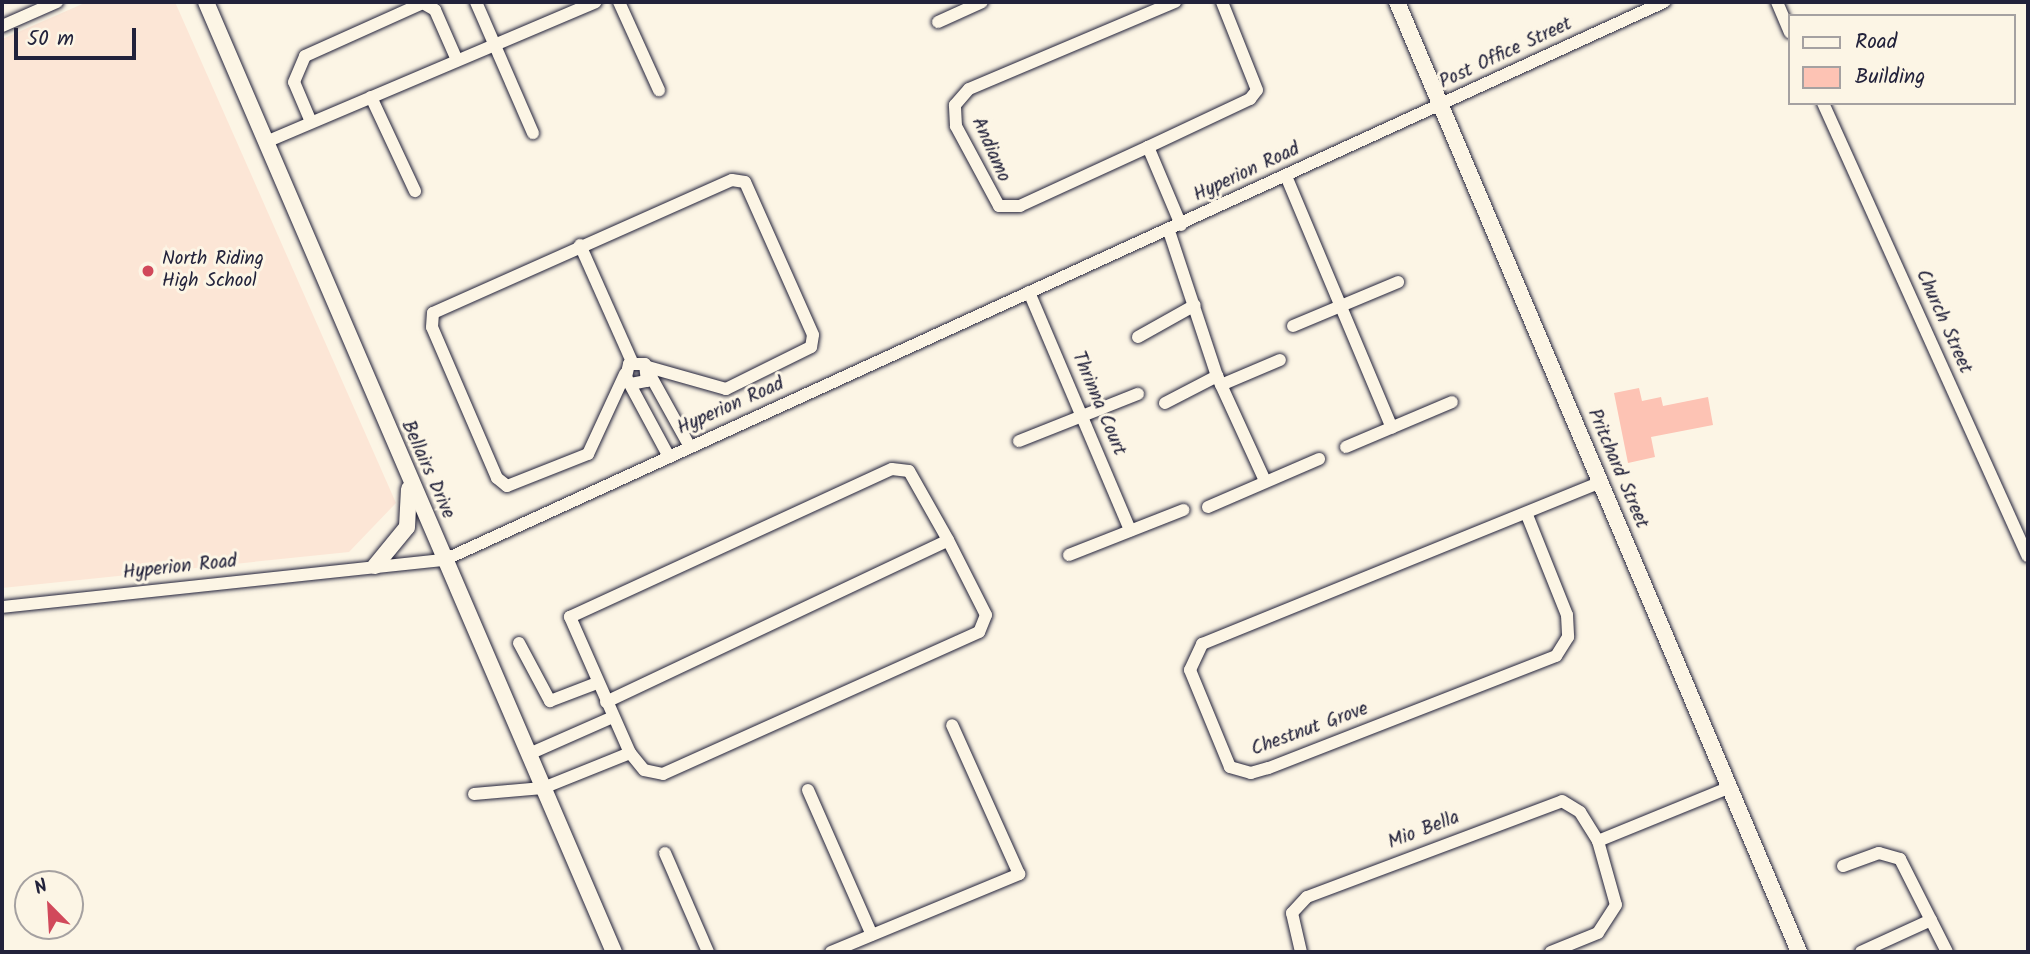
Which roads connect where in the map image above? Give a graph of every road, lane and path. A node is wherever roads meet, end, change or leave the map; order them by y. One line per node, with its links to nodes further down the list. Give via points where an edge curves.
1 (57, 2): 13 (street)
2 (206, 2): 23 (street, Bellairs Drive)
3 (476, 2): 15 (street)
4 (596, 2): 15 (street)
5 (619, 2): 17 (street)
6 (982, 2): 12 (street)
7 (1175, 2): 24 (street, Andiamo, via 969,89 955,105 957,127 999,206 1020,206)
8 (1222, 2): 24 (street, Andiamo, via 1254,75 1255,96)
9 (1397, 2): 20 (street, Pritchard Street)
10 (1664, 2): 20 (street, Post Office Street)
11 (1777, 2): 14 (street)
12 (937, 22)
13 (2, 26)
14 (1788, 27)
15 (493, 45): 16 (street); 22 (street)
16 (457, 60): 18 (street); 21 (street, via 435,10 423,3 305,56 294,82)
17 (659, 90)
18 (371, 97): 21 (street); 26 (street)
19 (1824, 105): 58 (street, Church Street)
20 (1440, 106): 25 (street, Hyperion Road); 51 (street, Pritchard Street)
21 (311, 122): 23 (street)
22 (533, 133)
23 (266, 142): 49 (street, Bellairs Drive)
24 (1148, 147): 27 (street)
25 (1286, 176): 27 (street, Hyperion Road); 32 (street)
26 (415, 191)
27 (1175, 228): 30 (street, Hyperion Road); 31 (street)
28 (580, 245): 36 (street, via 732,180 749,187 813,335 811,347 726,389); 37 (street); 37 (street, via 437,306 432,327 497,478 507,485 588,454)
29 (1398, 282): 32 (street)
30 (1030, 292): 42 (street, Thrinna Court); 45 (street, Hyperion Road)
31 (1195, 305): 34 (street); 38 (street)
32 (1341, 306): 33 (street); 43 (street)
33 (1293, 326)
34 (1138, 337)
35 (1280, 360): 38 (street)
36 (649, 370): 37 (street); 37 (street, via 644,384); 45 (street)
37 (629, 373): 47 (street)
38 (1219, 380): 41 (street); 50 (street)
39 (1138, 394): 42 (street)
40 (1452, 402): 43 (street)
41 (1165, 403)
42 (1083, 415): 44 (street); 55 (street, Thrinna Court)
43 (1392, 428): 46 (street)
44 (1019, 442)
45 (690, 447): 47 (street, Hyperion Road)
46 (1346, 447)
47 (669, 457): 59 (street, Hyperion Road)
48 (1319, 459): 50 (street)
49 (409, 481): 59 (street, Bellairs Drive); 60 (street, via 407,527)
50 (1265, 481): 52 (street)
51 (1600, 482): 54 (street, Chestnut Grove); 70 (street, Pritchard Street)
52 (1208, 507)
53 (1183, 510): 55 (street)
54 (1527, 515): 54 (street, Chestnut Grove, via 1202,644 1190,670 1230,766 1251,773 1268,768 1556,656 1569,637 1567,615)
55 (1130, 530): 57 (street)
56 (948, 540): 63 (street, via 909,471 892,469 570,617); 64 (street); 67 (street, via 986,615 979,632 663,774 652,775)
57 (1069, 555)
58 (2028, 556)
59 (444, 560): 60 (street, Hyperion Road); 68 (street, Bellairs Drive)
60 (374, 566): 61 (street, Hyperion Road)
61 (2, 607)
62 (519, 643): 63 (street, via 550,701)
63 (597, 682): 64 (street)
64 (606, 702): 65 (street)
65 (613, 717): 67 (street); 68 (street)
66 (952, 725): 77 (street, via 1019,874)
67 (630, 753): 69 (street)
68 (529, 754): 69 (street, Bellairs Drive)
69 (543, 788): 72 (street); 78 (street, Bellairs Drive)
70 (1728, 788): 73 (street); 83 (street, Pritchard Street)
71 (808, 790): 77 (street)
72 (474, 794)
73 (1598, 841): 81 (street, Mio Bella, via 1572,805 1544,805 1307,897 1292,913); 82 (street, Mio Bella, via 1614,895 1613,918 1598,933)
74 (665, 853): 79 (street)
75 (1843, 866): 76 (street, via 1891,853 1907,868)
76 (1931, 920): 84 (street); 85 (street)
77 (872, 935): 80 (street)
78 (614, 952)
79 (708, 952)
80 (831, 952)
81 (1301, 952)
82 (1551, 952)
83 (1799, 952)
84 (1861, 952)
85 (1947, 952)

